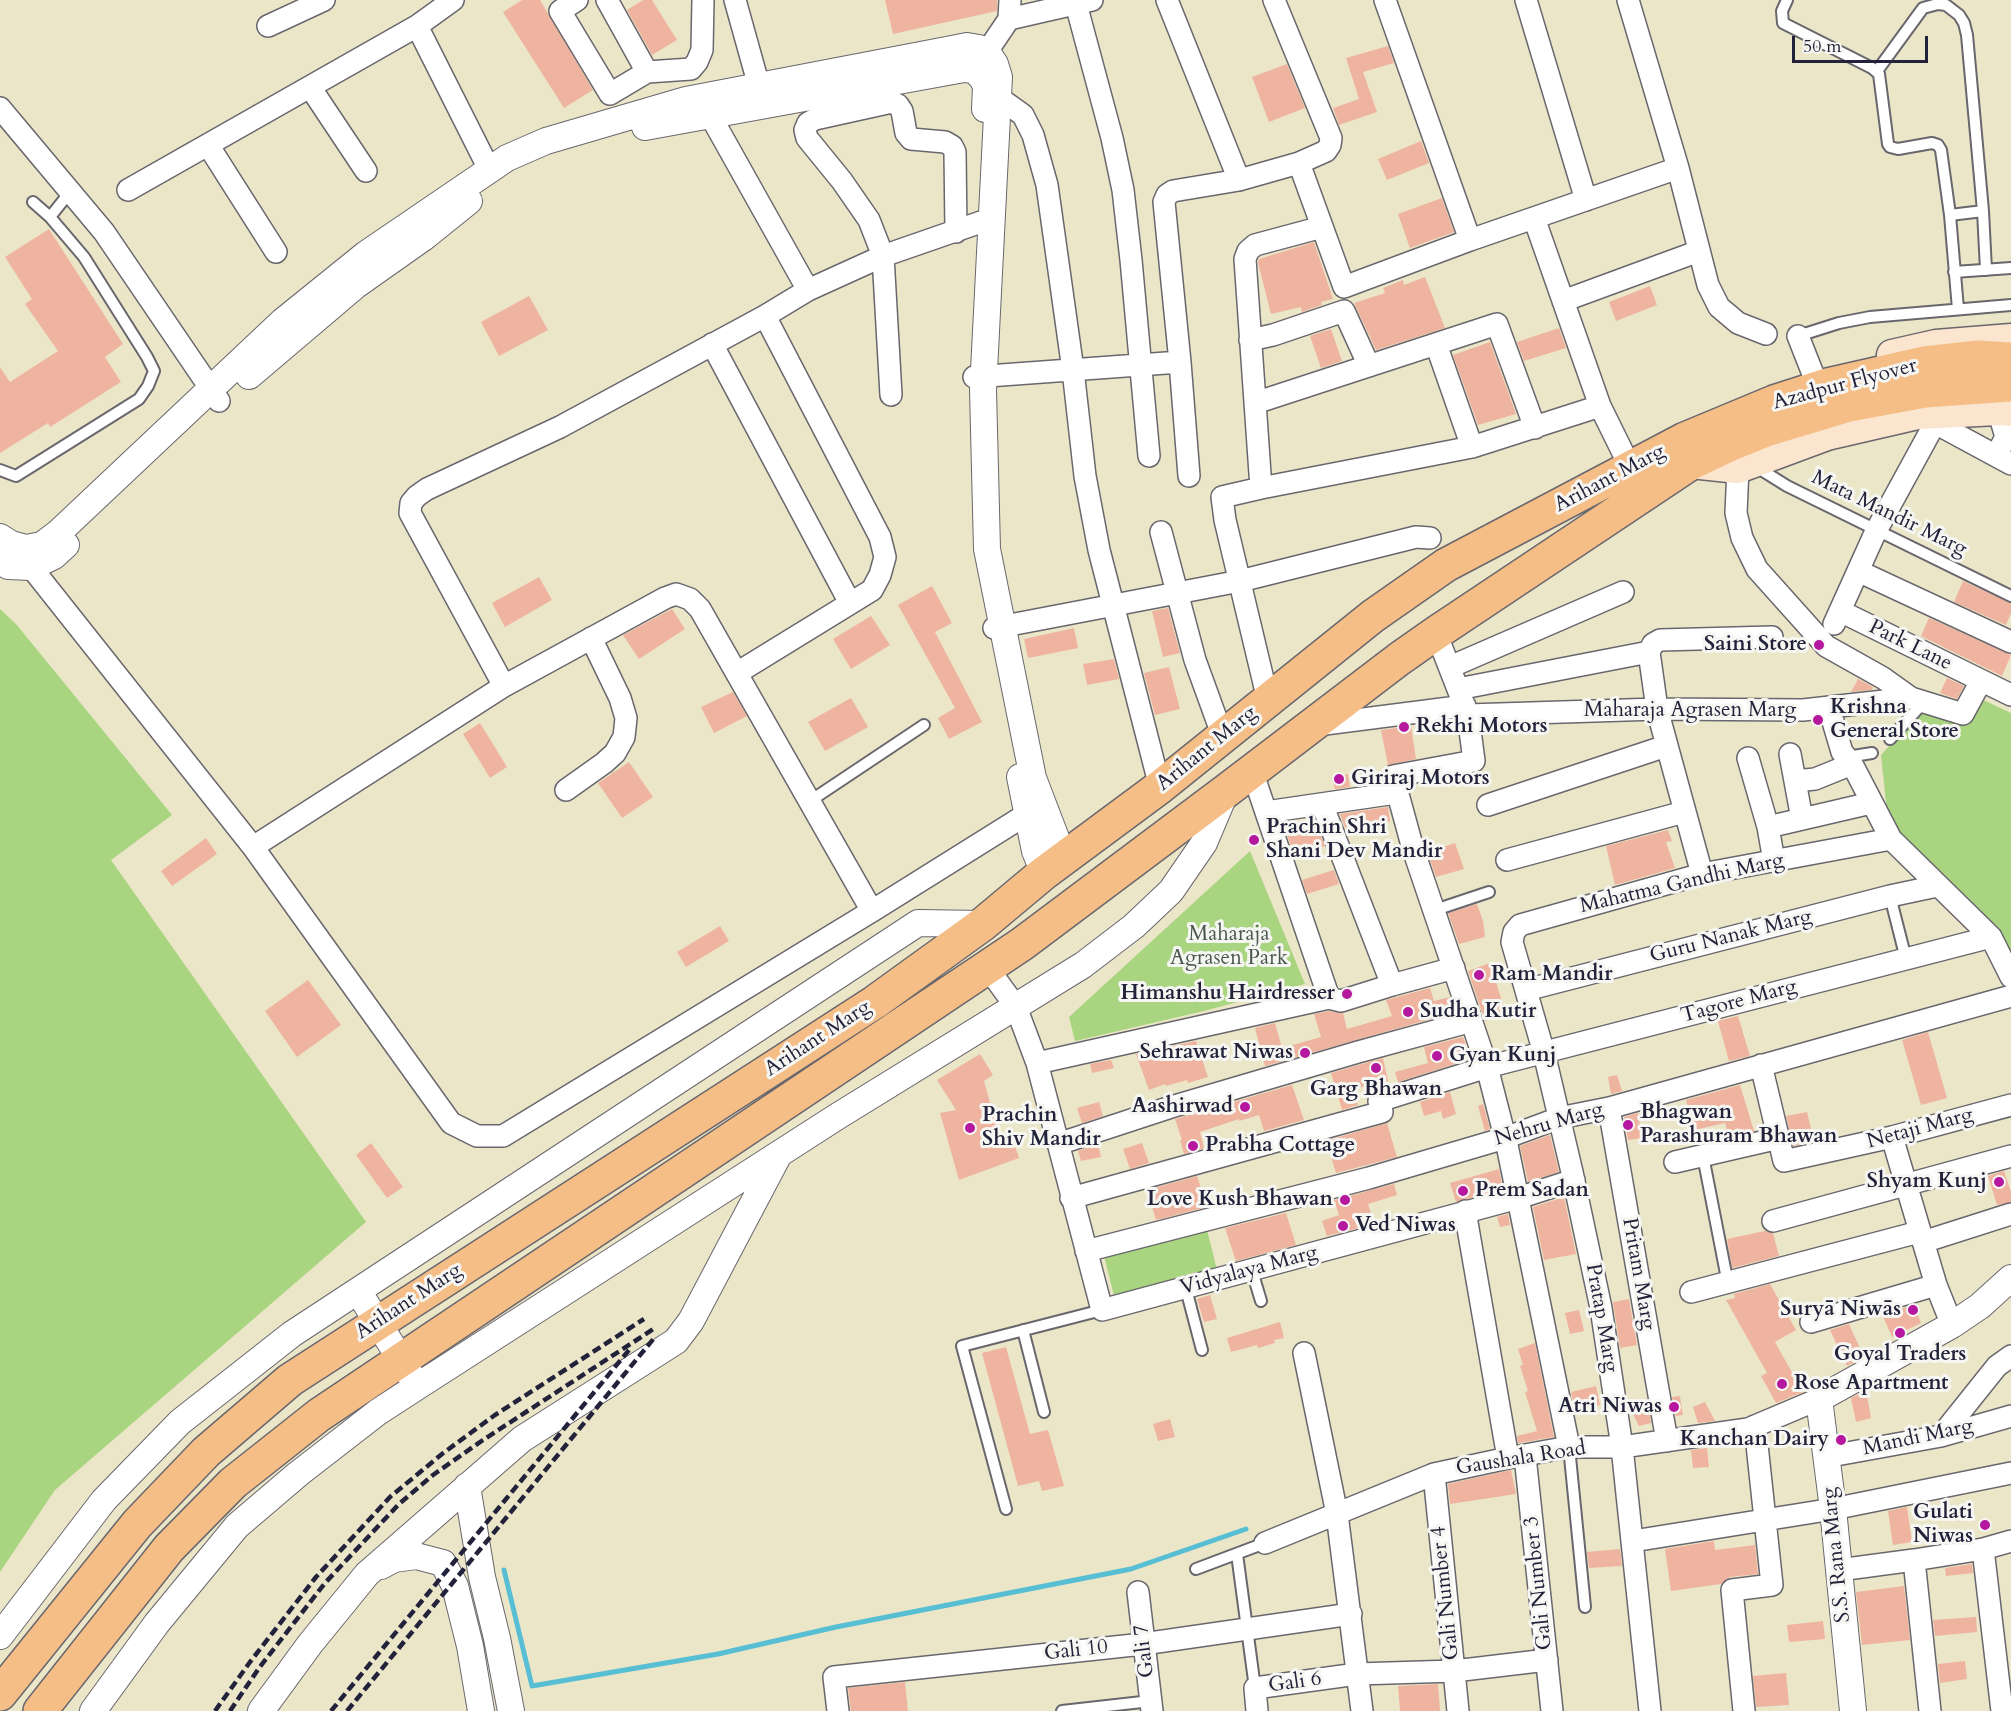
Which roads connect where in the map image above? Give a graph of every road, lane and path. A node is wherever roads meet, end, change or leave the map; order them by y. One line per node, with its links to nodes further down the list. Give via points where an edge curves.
1 (324, 0): 15 (street)
2 (453, 0): 16 (street)
3 (577, 0): 19 (street, via 560,11 610,94)
4 (607, 0): 19 (street)
5 (703, 0): 19 (street, via 702,50 697,62 691,69)
6 (735, 0): 21 (street)
7 (1167, 0): 30 (street)
8 (1274, 0): 26 (street, via 1331,138 1326,151)
9 (1385, 0): 42 (street)
10 (1526, 0): 33 (street)
11 (1628, 0): 27 (street)
12 (1787, 0): 18 (lane, via 1782,11 1783,23)
13 (1084, 2): 14 (street); 62 (street, via 1123,190)
14 (1010, 9): 17 (street)
15 (268, 26)
16 (417, 26): 20 (street); 28 (street)
17 (980, 62): 21 (street, via 953,70); 22 (street, via 995,64); 39 (street, via 986,86)
18 (1876, 71): 35 (lane, via 1923,8 1946,5 1959,15 1967,35); 36 (lane, via 1888,144 1898,149 1938,145 1943,156)
19 (647, 72)
20 (310, 87): 25 (street); 29 (street)
21 (761, 96): 24 (street); 28 (street, via 686,100 546,141)
22 (998, 97): 39 (street); 64 (street, via 1023,115 1034,135 1047,185)
23 (0, 108): 32 (street)
24 (710, 115): 49 (street); 68 (street, via 631,130 542,160 497,180)
25 (208, 145): 31 (street); 44 (street)
26 (1299, 163): 30 (street); 40 (street)
27 (1678, 168): 33 (street); 43 (street)
28 (489, 169): 68 (street, via 366,254 283,321)
29 (366, 171)
30 (1239, 180): 61 (street, via 1173,191 1164,201)
31 (129, 190)
32 (70, 192): 37 (lane); 68 (street, via 104,232)
33 (1586, 200): 38 (street)
34 (33, 202): 37 (lane)
35 (1983, 211): 36 (lane); 47 (lane)
36 (1950, 215): 48 (lane)
37 (50, 217): 81 (lane, via 84,257 154,371 139,399 16,476)
38 (1534, 218): 42 (street); 50 (street)
39 (987, 221): 41 (street); 66 (street)
40 (1322, 227): 42 (street, via 1344,287); 57 (street, via 1255,245 1248,251 1245,259)
41 (956, 232): 45 (street); 45 (street, via 957,159 952,146 911,139 902,111 892,102 815,118 805,130 807,138 869,220)
42 (1470, 240)
43 (1699, 251): 50 (street); 54 (street, via 1719,307 1738,323)
44 (276, 252)
45 (883, 256): 49 (street); 67 (street)
46 (2011, 268): 47 (lane)
47 (1986, 270): 48 (lane)
48 (1954, 273): 52 (lane)
49 (808, 290): 53 (street)
50 (1563, 301): 70 (street)
51 (2011, 306): 52 (lane)
52 (1958, 309): 55 (lane, via 1870,317)
53 (765, 316): 58 (street); 95 (street, via 880,537 885,557 880,575 872,590)
54 (1766, 334)
55 (1798, 336): 65 (street)
56 (2011, 339): 65 (main road, via 1936,345)
57 (1250, 340): 63 (street, via 1344,311); 69 (street)
58 (712, 344): 95 (street); 106 (street, via 560,427 427,489 411,503 410,513)
59 (1436, 344): 63 (street); 74 (street, via 1497,324); 75 (street)
60 (2011, 358): 72 (main road, Azadpur Flyover, via 1924,363 1827,385)
61 (1180, 362): 62 (street); 82 (street)
62 (1140, 365): 64 (street); 77 (street)
63 (1369, 366): 69 (street)
64 (1073, 370): 66 (street); 96 (street, via 1085,476)
65 (1813, 374): 76 (main road, via 1703,416)
66 (979, 377): 97 (street, via 979,556)
67 (891, 394)
68 (214, 395): 86 (street, via 42,545 26,548); 89 (street, via 54,556)
69 (1255, 403): 83 (street)
70 (1600, 406): 74 (street); 80 (street)
71 (2007, 416): 72 (main road, Azadpur Flyover, via 1924,391); 73 (main road); 78 (street)
72 (1761, 419): 76 (main road, Azadpur Flyover)
73 (1926, 419): 78 (street); 79 (main road, via 1827,435); 84 (street)
74 (1535, 428): 75 (street)
75 (1472, 447): 83 (street)
76 (1688, 451): 79 (main road); 80 (main road, Arihant Marg); 98 (main road, Arihant Marg)
77 (1149, 456)
78 (2004, 460)
79 (1744, 466): 84 (lane, Mata Mandir Marg); 109 (street, via 1736,513 1742,538 1757,569 1826,646)
80 (1631, 469): 108 (main road, Arihant Marg, via 1446,566 1373,616)
81 (0, 470)
82 (1189, 476)
83 (1261, 488): 91 (street, via 1222,497)
84 (1876, 531): 90 (street); 94 (lane, Mata Mandir Marg)
85 (1161, 532): 93 (street)
86 (0, 537)
87 (1430, 538): 91 (street, via 1416,537)
88 (0, 560): 89 (street, via 8,566)
89 (31, 567): 138 (street)
90 (1858, 571): 101 (street); 105 (street, Park Lane, via 1837,618)
91 (1240, 581): 93 (street); 108 (street)
92 (1623, 592): 103 (street)
93 (1177, 593): 96 (street); 115 (street, via 1195,660)
94 (2011, 596)
95 (850, 603): 104 (street)
96 (1113, 604): 97 (street); 124 (street)
97 (998, 627): 134 (street); 141 (street)
98 (1437, 633): 103 (street); 114 (main road, Arihant Marg)
99 (1772, 637): 102 (street, via 1660,640)
100 (591, 638): 104 (street, via 676,594 690,599 700,609); 106 (street); 125 (street, via 620,698 626,718 624,737 604,764)
101 (2011, 642)
102 (1649, 652): 110 (street); 112 (street)
103 (1450, 666): 110 (street)
104 (737, 673): 128 (street)
105 (1981, 681): 107 (street, Park Lane); 109 (street, via 1962,714)
106 (504, 686): 138 (street)
107 (2011, 695)
108 (1268, 700): 115 (main road, Arihant Marg)
109 (1918, 700): 111 (street, Maharaja Agrasen Marg); 116 (lane)
110 (1464, 703): 112 (street, Maharaja Agrasen Marg); 114 (street); 127 (street, via 1474,761 1393,776)
111 (1829, 708): 112 (street, Maharaja Agrasen Marg); 121 (street, via 1842,752)
112 (1657, 709): 117 (street)
113 (924, 725): 128 (lane)
114 (1311, 726): 122 (main road, Arihant Marg)
115 (1223, 737): 124 (main road, Arihant Marg)
116 (1890, 739)
117 (1666, 746): 131 (street); 133 (street)
118 (1872, 753): 121 (lane)
119 (1790, 754): 123 (street)
120 (1748, 758): 136 (street)
121 (1849, 760): 123 (street, via 1815,779); 129 (street)
122 (1252, 771): 126 (main road, Arihant Marg); 132 (street)
123 (1795, 781): 135 (street)
124 (1160, 787): 141 (main road, Arihant Marg)
125 (566, 790)
126 (1226, 791): 152 (main road, Arihant Marg); 159 (street, via 1204,843 1171,891 1134,926)
127 (1396, 793): 130 (street); 146 (street)
128 (810, 801): 147 (street)
129 (1871, 803): 135 (street); 137 (street)
130 (1322, 804): 132 (street); 155 (street)
131 (1488, 805)
132 (1266, 812): 158 (street)
133 (1684, 812): 139 (street); 142 (street)
134 (1027, 814): 141 (street, via 1035,851); 147 (street)
135 (1802, 819): 136 (street)
136 (1768, 827): 140 (street)
137 (1891, 839): 140 (street, Mahatma Gandhi Marg); 143 (street)
138 (253, 847): 147 (street, via 452,1123 477,1136 503,1136)
139 (1507, 860)
140 (1774, 861): 142 (street, Mahatma Gandhi Marg)
141 (1054, 866): 148 (main road, Arihant Marg)
142 (1702, 874): 149 (street, Mahatma Gandhi Marg, via 1520,924)
143 (1937, 886): 145 (street, Guru Nanak Marg); 150 (street)
144 (1489, 892): 146 (lane)
145 (1890, 896): 151 (lane); 156 (street, Guru Nanak Marg)
146 (1435, 910): 153 (street)
147 (872, 911)
148 (983, 924): 190 (street, via 918,923); 195 (main road, Arihant Marg, via 875,1002)
149 (1514, 932): 156 (street, Pratap Marg, via 1512,942)
150 (1991, 937): 151 (street, Tagore Marg); 154 (street)
151 (1906, 959): 161 (street, Tagore Marg)
152 (987, 967): 159 (street); 201 (main road, Arihant Marg)
153 (1454, 968): 155 (street); 160 (street)
154 (2011, 977)
155 (1392, 985): 158 (street, via 1341,1001)
156 (1526, 990): 161 (street, Pratap Marg)
157 (2011, 996): 163 (street, Nehru Marg)
158 (1329, 998): 162 (street)
159 (1016, 1007): 162 (street); 172 (street)
160 (1472, 1021): 164 (street); 171 (street, via 1171,1107)
161 (1544, 1053): 164 (street, Tagore Marg); 167 (street, Pratap Marg)
162 (1037, 1063): 171 (street)
163 (1761, 1065): 166 (street, Nehru Marg); 170 (street, Netaji Marg)
164 (1487, 1067): 169 (street); 178 (street, Tagore Marg, via 1379,1101 1382,1112)
165 (2011, 1105): 168 (street, Netaji Marg)
166 (1609, 1108): 167 (street, Nehru Marg); 207 (street, Pritam Marg)
167 (1559, 1118): 169 (street, Nehru Marg); 176 (street, Pratap Marg)
168 (1892, 1137): 170 (street, Netaji Marg, via 1784,1161); 177 (street)
169 (1505, 1138): 179 (street); 184 (street, Nehru Marg, via 1358,1181)
170 (1779, 1138): 173 (street)
171 (1058, 1144): 178 (street)
172 (778, 1155): 201 (street); 214 (street, via 691,1321 676,1341 522,1439)
173 (1703, 1156): 175 (street); 187 (lane)
174 (2011, 1156): 177 (street)
175 (1675, 1162)
176 (1574, 1180): 179 (street, Vidyalaya Marg); 209 (street, Pratap Marg, via 1601,1308)
177 (1907, 1185): 182 (street); 183 (street)
178 (1071, 1198): 184 (street)
179 (1518, 1198): 180 (street, Vidyalaya Marg); 208 (street)
180 (1465, 1211): 185 (street, Vidyalaya Marg); 210 (street, Gali Number 3)
181 (2011, 1214): 183 (street)
182 (1773, 1221)
183 (1921, 1237): 187 (street); 188 (street)
184 (1086, 1251): 193 (street)
185 (1252, 1271): 189 (street, Vidyalaya Marg); 192 (lane)
186 (2011, 1278): 196 (street)
187 (1728, 1284): 191 (street)
188 (1936, 1285): 194 (street); 196 (street)
189 (1186, 1289): 193 (street, Vidyalaya Marg); 198 (lane)
190 (358, 1291): 195 (street); 234 (street, via 292,1334 180,1422 104,1500)
191 (1691, 1292)
192 (1261, 1301)
193 (1102, 1311): 197 (lane)
194 (1811, 1322)
195 (378, 1323): 201 (street); 240 (main road, Arihant Marg, via 290,1380 206,1452 137,1524)
196 (1952, 1325): 202 (street)
197 (1023, 1330): 203 (lane); 215 (lane, via 962,1346)
198 (1202, 1350)
199 (1304, 1353): 217 (street)
200 (2011, 1356): 206 (street, via 1997,1366)
201 (409, 1373): 242 (main road, Arihant Marg, via 319,1414 233,1483 169,1548); 243 (street, via 360,1426 237,1526 157,1623)
202 (1819, 1399): 205 (street, Gaushala Road); 211 (street, S.S. Rana Marg)
203 (1044, 1412)
204 (2011, 1416): 206 (street, Mandi Marg)
205 (1755, 1426): 207 (street, Gaushala Road); 218 (street)
206 (1941, 1436): 211 (street, Mandi Marg)
207 (1668, 1441): 209 (street, Gaushala Road)
208 (1569, 1447): 209 (street, Gaushala Road); 210 (street, Gaushala Road); 231 (lane)
209 (1622, 1447): 219 (street, Pratap Marg)
210 (1517, 1457): 213 (street, Gaushala Road); 236 (street, Gali Number 3)
211 (1825, 1457): 216 (street, S.S. Rana Marg)
212 (2011, 1473): 216 (street)
213 (1434, 1474): 217 (street, Gaushala Road); 237 (street, Gali Number 4)
214 (467, 1486): 227 (street); 228 (street)
215 (1006, 1509)
216 (1833, 1509): 218 (street); 226 (street, S.S. Rana Marg)
217 (1337, 1514): 221 (street, Gaushala Road); 232 (street)
218 (1766, 1519): 219 (street); 254 (street, via 1772,1585 1732,1590)
219 (1633, 1541): 253 (street, Pratap Marg)
220 (2011, 1541): 222 (street)
221 (1265, 1542): 223 (lane)
222 (1983, 1548): 224 (street); 257 (street)
223 (1237, 1554): 225 (lane); 233 (lane)
224 (1914, 1560): 226 (street); 256 (street)
225 (1196, 1569)
226 (1839, 1570): 255 (street, S.S. Rana Marg)
227 (367, 1574): 229 (street, via 394,1559 416,1556 443,1563); 244 (street)
228 (482, 1577): 229 (street); 246 (street)
229 (455, 1586): 245 (street)
230 (1138, 1592): 235 (street, Gali 7)
231 (1585, 1607)
232 (1351, 1614): 233 (street, Gali 10); 238 (street)
233 (1246, 1629): 235 (street, Gali 10); 239 (lane)
234 (0, 1636)
235 (1143, 1644): 241 (street, Gali 7); 247 (street, Gali 10, via 834,1677)
236 (1547, 1660): 237 (street, Gali 6); 252 (street, Gali Number 3)
237 (1454, 1671): 238 (street, Gali 6); 251 (street, Gali Number 4)
238 (1358, 1674): 239 (street, Gali 6); 250 (street)
239 (1255, 1688): 249 (street, Gali 6)
240 (0, 1694)
241 (1152, 1706): 248 (lane)
242 (40, 1711)
243 (93, 1711)
244 (261, 1711)
245 (481, 1711)
246 (511, 1711)
247 (838, 1711)
248 (1062, 1711)
249 (1257, 1711)
250 (1362, 1711)
251 (1458, 1711)
252 (1552, 1711)
253 (1650, 1711)
254 (1744, 1711)
255 (1853, 1711)
256 (1930, 1711)
257 (2002, 1711)

